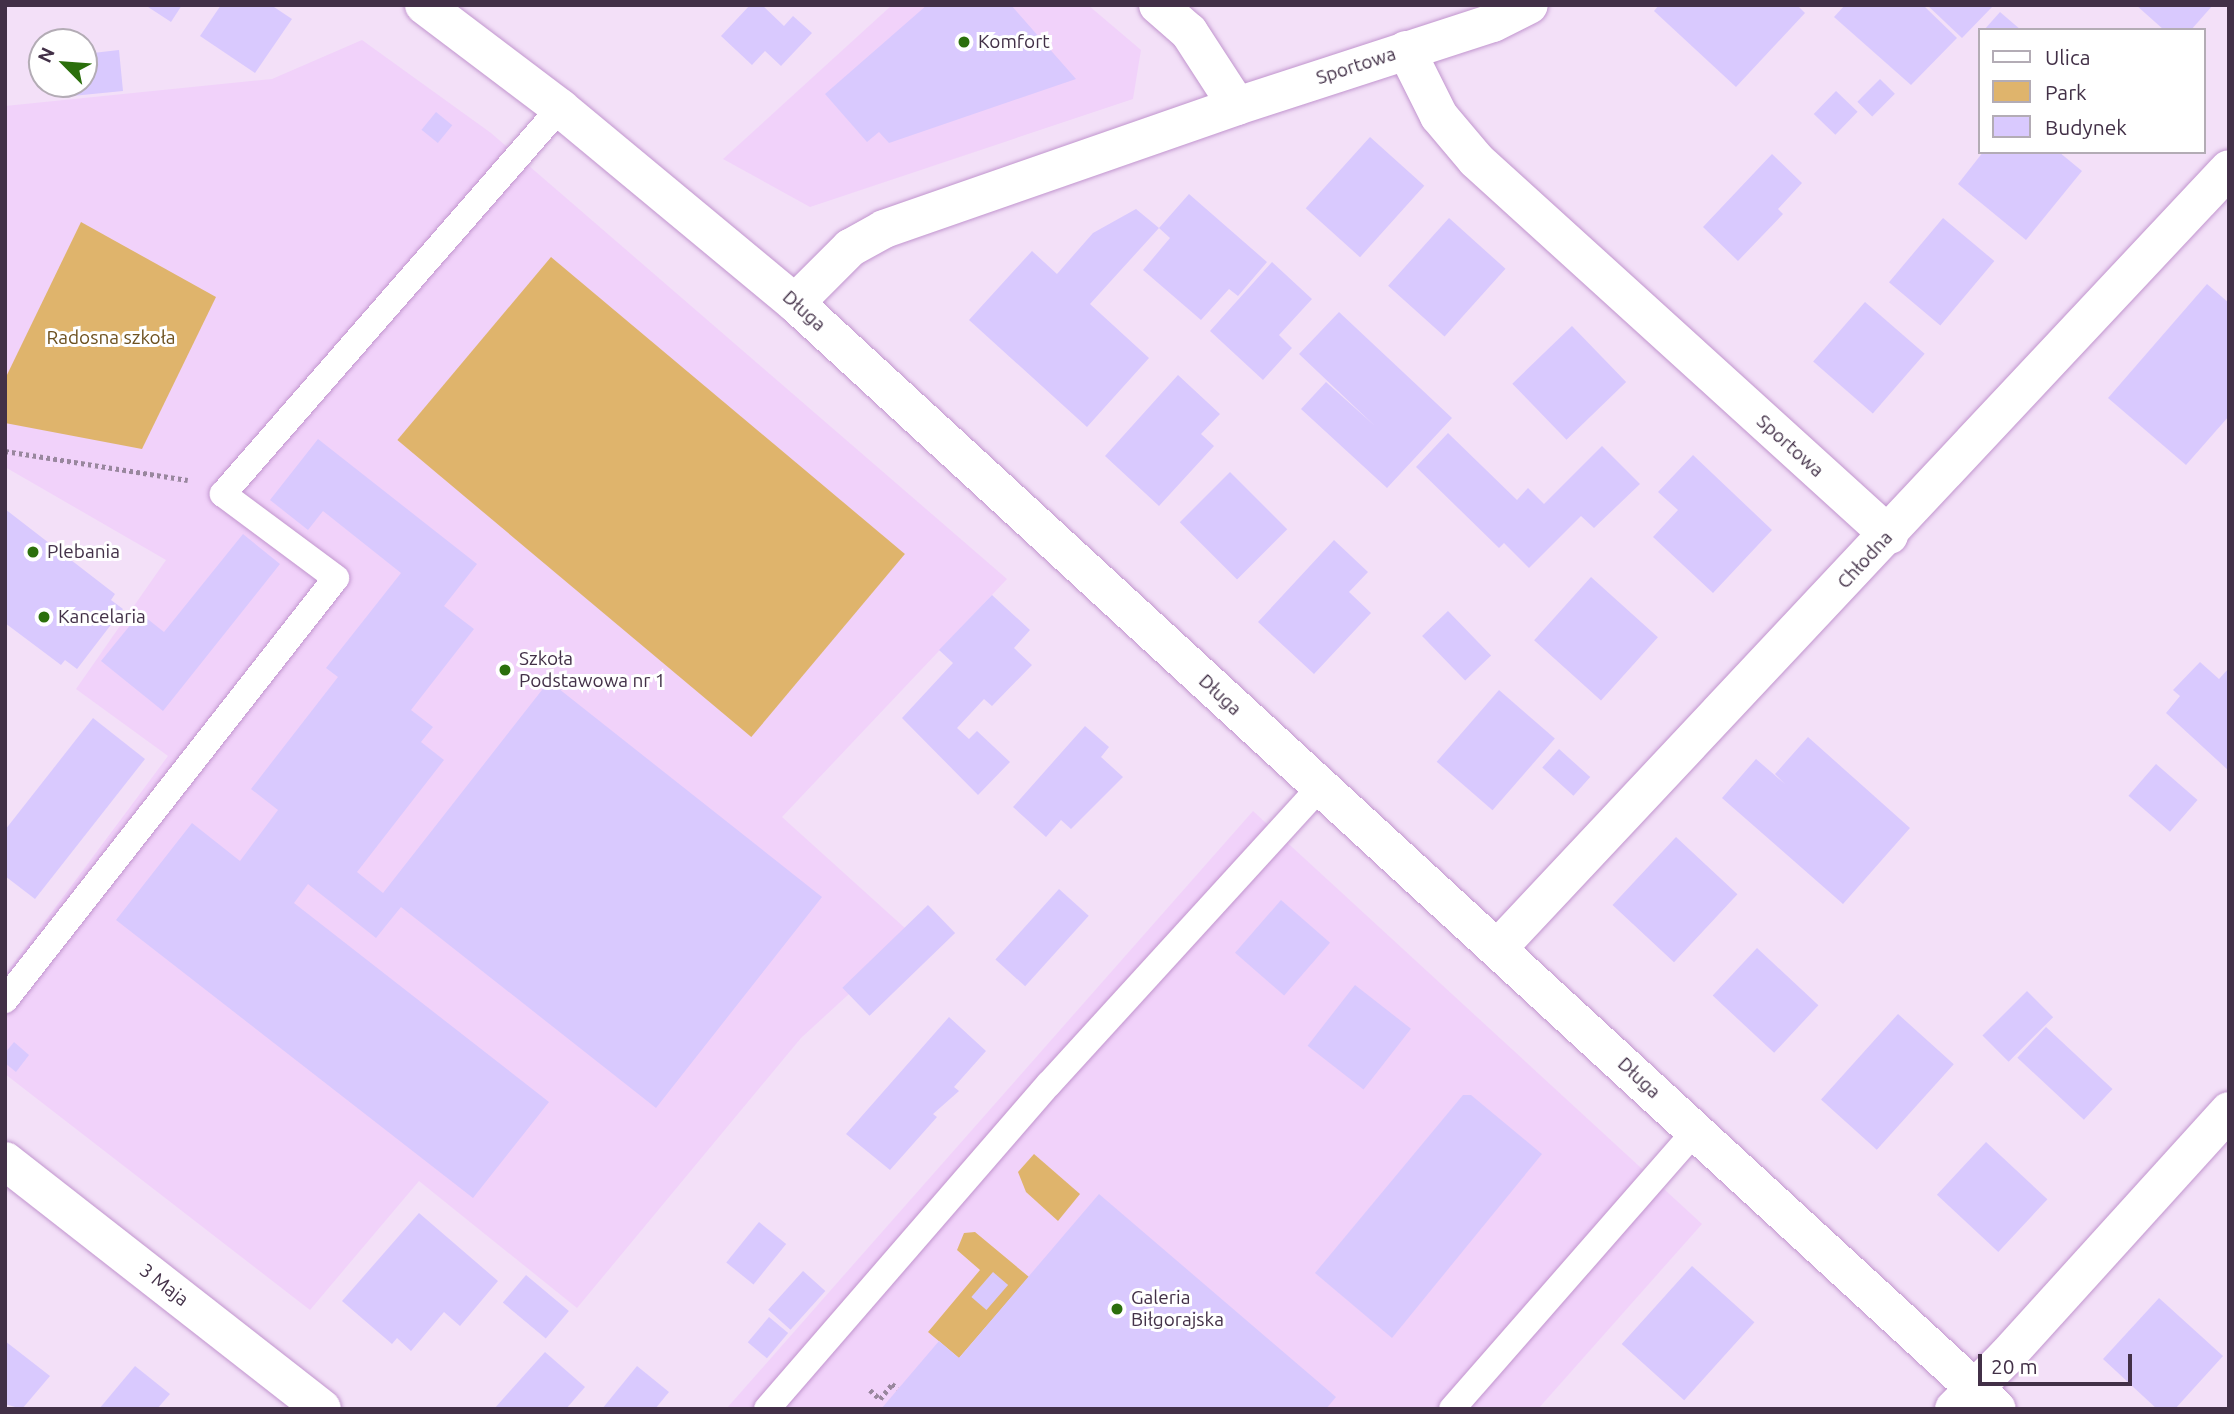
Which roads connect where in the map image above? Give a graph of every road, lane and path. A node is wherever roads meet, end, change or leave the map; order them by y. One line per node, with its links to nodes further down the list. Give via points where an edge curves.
1 (424, 5): 6 (street, Długa)
2 (1158, 5): 5 (street, via 1189,32)
3 (1529, 5): 4 (street, via 1493,23)
4 (1406, 50): 5 (street, Sportowa); 11 (street, Sportowa, via 1439,116 1476,160)
5 (1237, 106): 8 (street, Sportowa, via 874,233 850,248)
6 (560, 108): 8 (street, Długa); 14 (lane, via 223,494 336,578)
7 (2229, 169): 11 (street, Chłodna)
8 (795, 303): 12 (street, Długa)
9 (5, 451): 10 (path)
10 (197, 481)
11 (1889, 535): 13 (street, Chłodna)
12 (1320, 787): 13 (street, Długa); 22 (lane, via 1049,1084)
13 (1498, 948): 16 (street, Długa)
14 (5, 1000)
15 (2229, 1111): 20 (street, via 2006,1357)
16 (1695, 1131): 20 (street, Długa); 23 (lane)
17 (5, 1161): 21 (street, 3 Maja)
18 (898, 1388): 19 (path, via 892,1384 880,1399)
19 (870, 1390)
20 (1975, 1401)
21 (322, 1409)
22 (767, 1409)
23 (1452, 1409)

